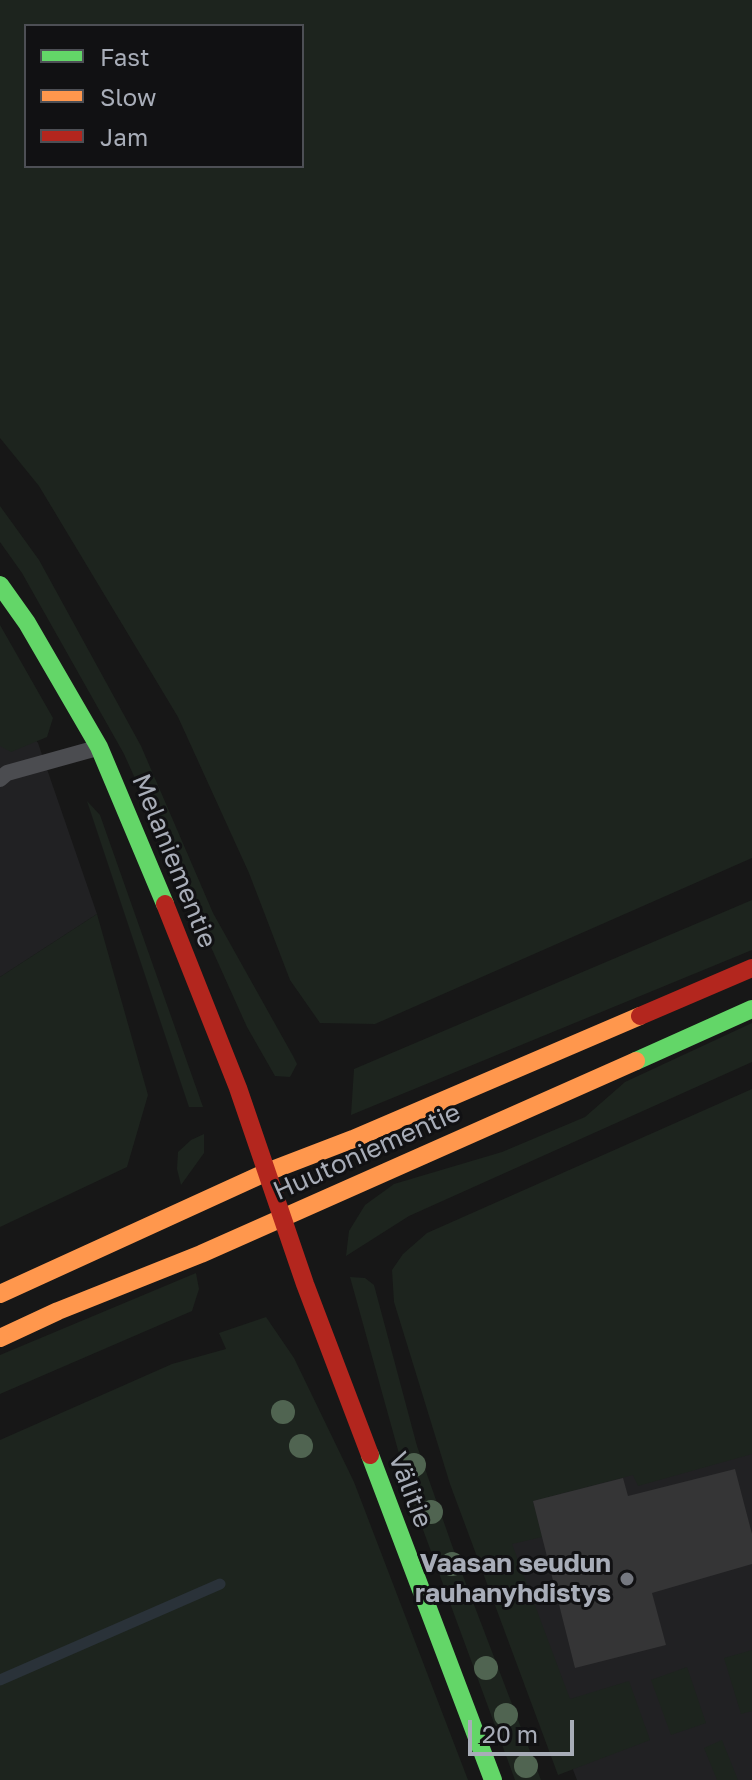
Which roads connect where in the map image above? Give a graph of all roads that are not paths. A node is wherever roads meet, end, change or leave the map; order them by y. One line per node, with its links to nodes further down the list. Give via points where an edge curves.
1 (0, 585): 2 (main road, Melaniementie)
2 (99, 747): 3 (lane); 6 (main road, Melaniementie)
3 (0, 779)
4 (752, 968): 6 (main road, Huutoniementie)
5 (752, 1009): 7 (main road, Huutoniementie)
6 (267, 1172): 7 (main road, Melaniementie); 8 (main road, Huutoniementie)
7 (281, 1218): 9 (main road, Huutoniementie); 10 (main road, Välitie)
8 (0, 1294)
9 (0, 1338)
10 (493, 1780)

